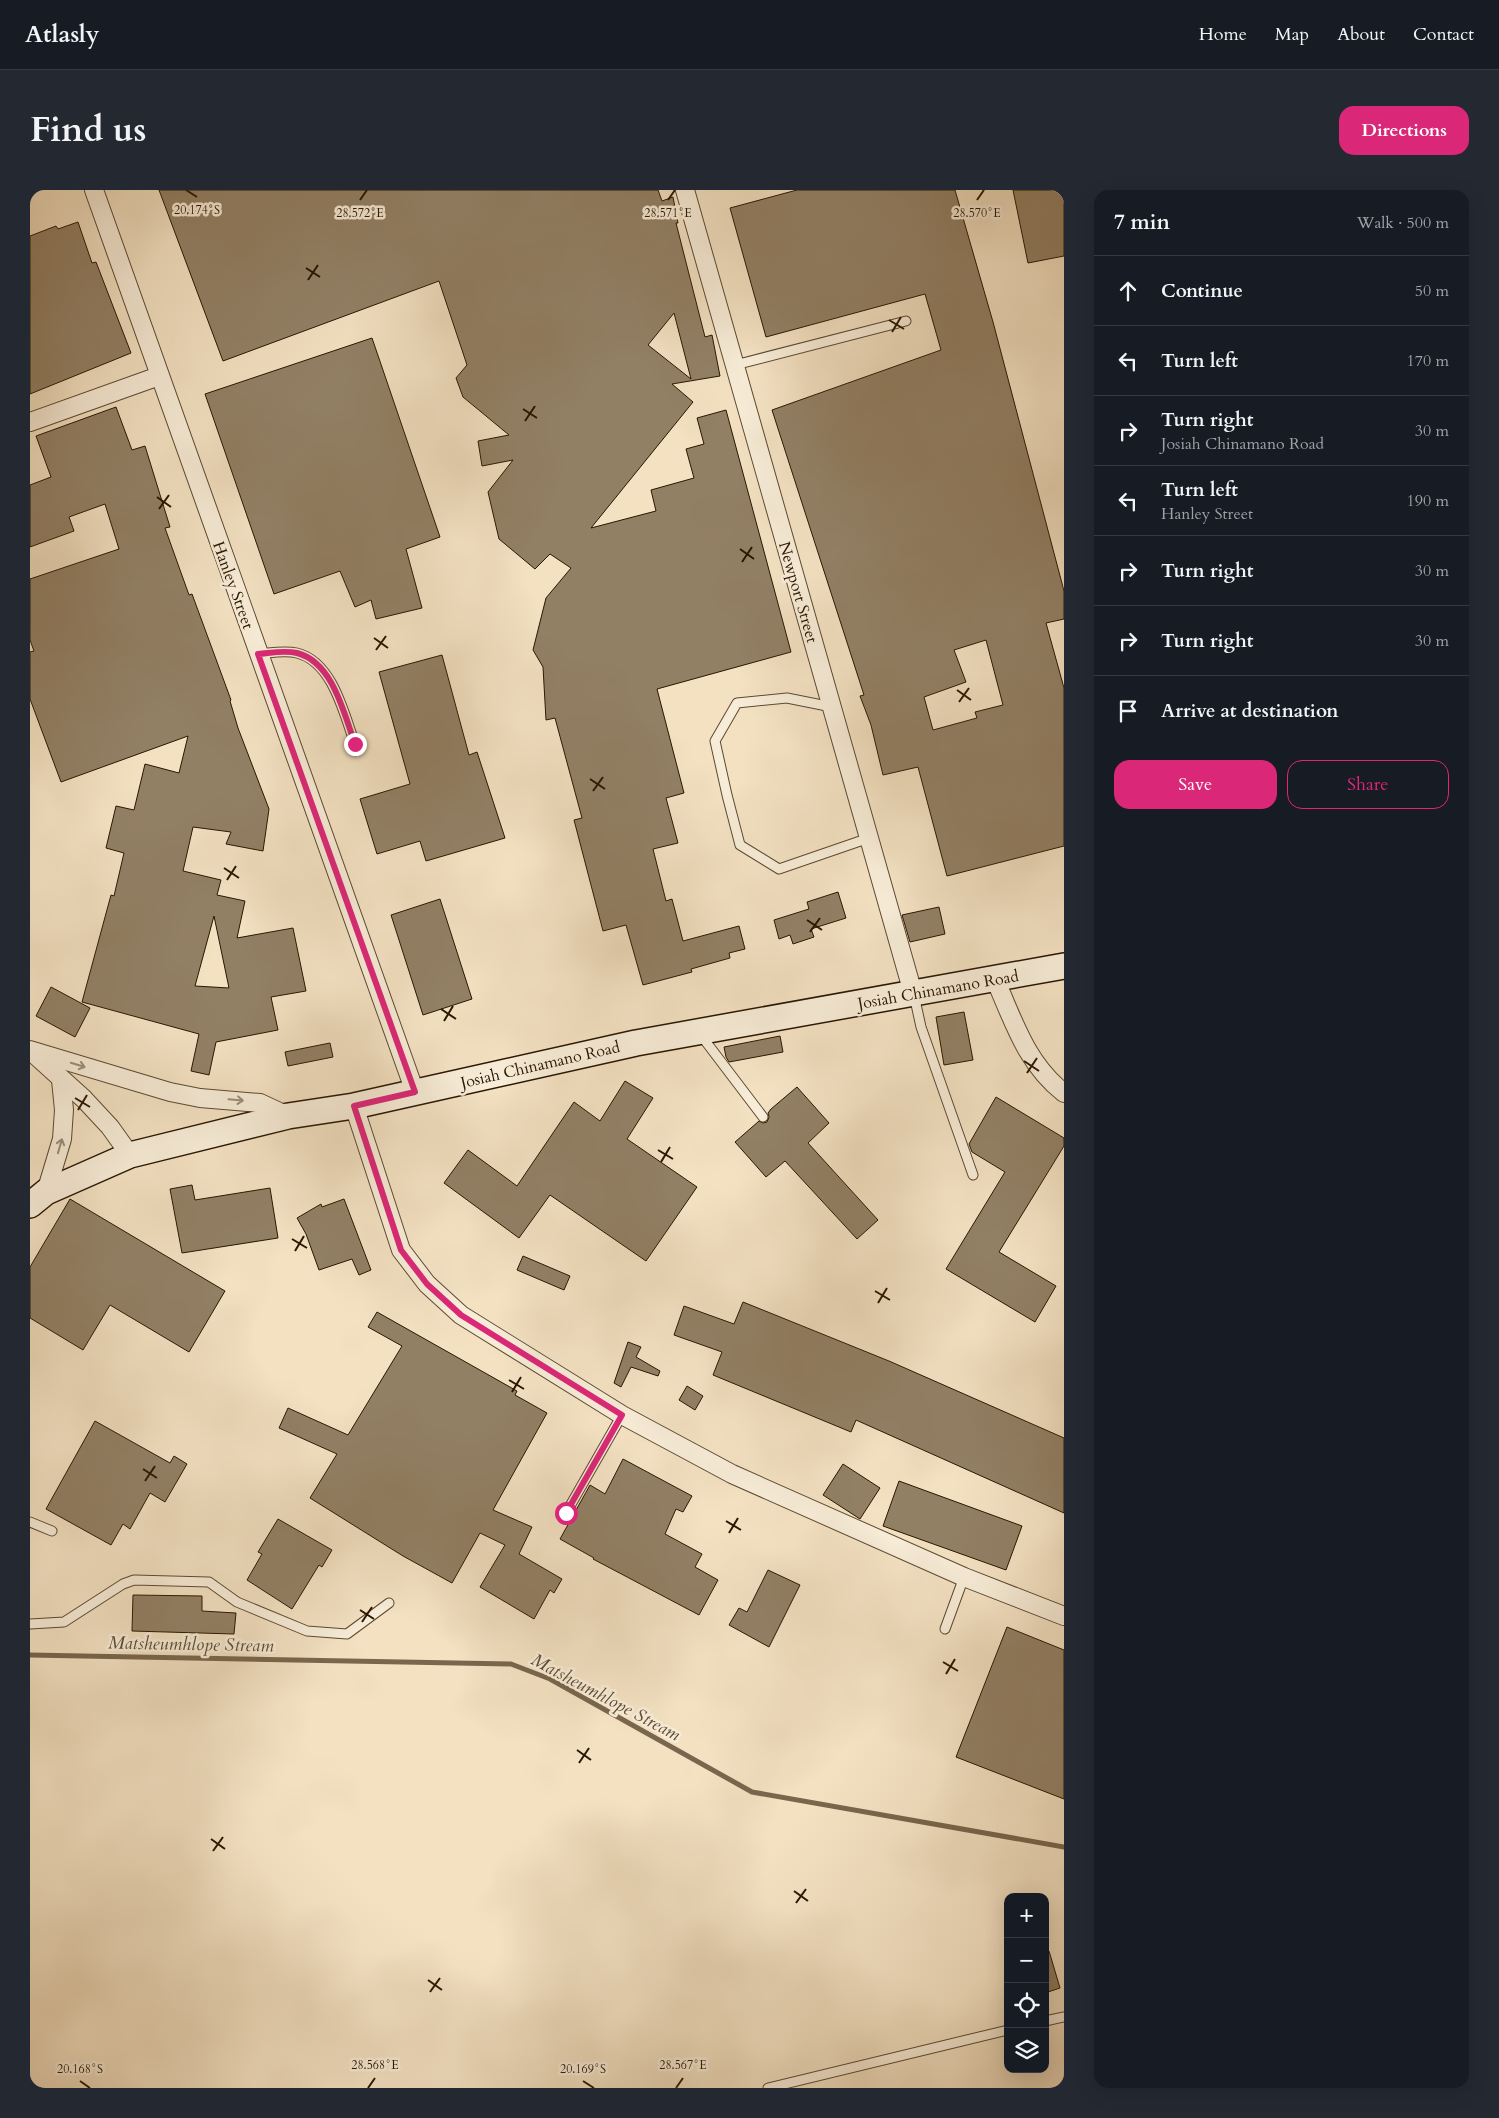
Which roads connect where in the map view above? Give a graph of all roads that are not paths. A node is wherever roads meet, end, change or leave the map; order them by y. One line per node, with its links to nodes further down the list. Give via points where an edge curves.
1 (94, 190): 5 (street, Hanley Street)
2 (685, 190): 4 (street, Newport Street)
3 (906, 321): 4 (lane)
4 (735, 366): 8 (street, Newport Street)
5 (159, 376): 6 (street); 7 (street, Hanley Street)
6 (30, 422)
7 (258, 654): 9 (lane, via 298,653 320,667 336,692); 17 (street, Hanley Street)
8 (832, 708): 10 (street, Newport Street); 10 (lane, via 787,698 737,703 715,741 740,845 780,869)
9 (355, 744)
10 (869, 838): 13 (street, Newport Street)
11 (1064, 966): 12 (street, Josiah Chinamano Road)
12 (995, 979): 13 (street, Josiah Chinamano Road); 18 (street, via 1028,1054 1052,1084)
13 (913, 993): 14 (street, Josiah Chinamano Road); 23 (lane, via 921,1027)
14 (698, 1032): 17 (street, Josiah Chinamano Road); 21 (lane)
15 (30, 1051): 16 (street); 20 (street, one-way to 20, via 170,1092 260,1103)
16 (61, 1080): 22 (street, via 110,1127); 24 (street, one-way to 16, via 62,1139)
17 (415, 1092): 19 (street, Josiah Chinamano Road)
18 (1064, 1093)
19 (354, 1106): 20 (street, Josiah Chinamano Road); 25 (street, via 401,1250 427,1284 461,1315)
20 (288, 1116): 22 (street, Josiah Chinamano Road)
21 (763, 1117)
22 (130, 1155): 24 (street, Josiah Chinamano Road)
23 (973, 1175)
24 (38, 1199)
25 (622, 1415): 26 (lane); 29 (street, via 732,1474)
26 (566, 1513)
27 (30, 1522): 28 (lane)
28 (52, 1531)
29 (964, 1577): 31 (street); 33 (lane)
30 (389, 1603): 32 (lane, via 347,1634 319,1633 238,1602 209,1582 134,1580 64,1622)
31 (1064, 1616)
32 (30, 1624)
33 (945, 1629)
34 (1064, 2016): 35 (lane)
35 (1049, 2020)
36 (1004, 2031): 37 (lane)
37 (768, 2088)

